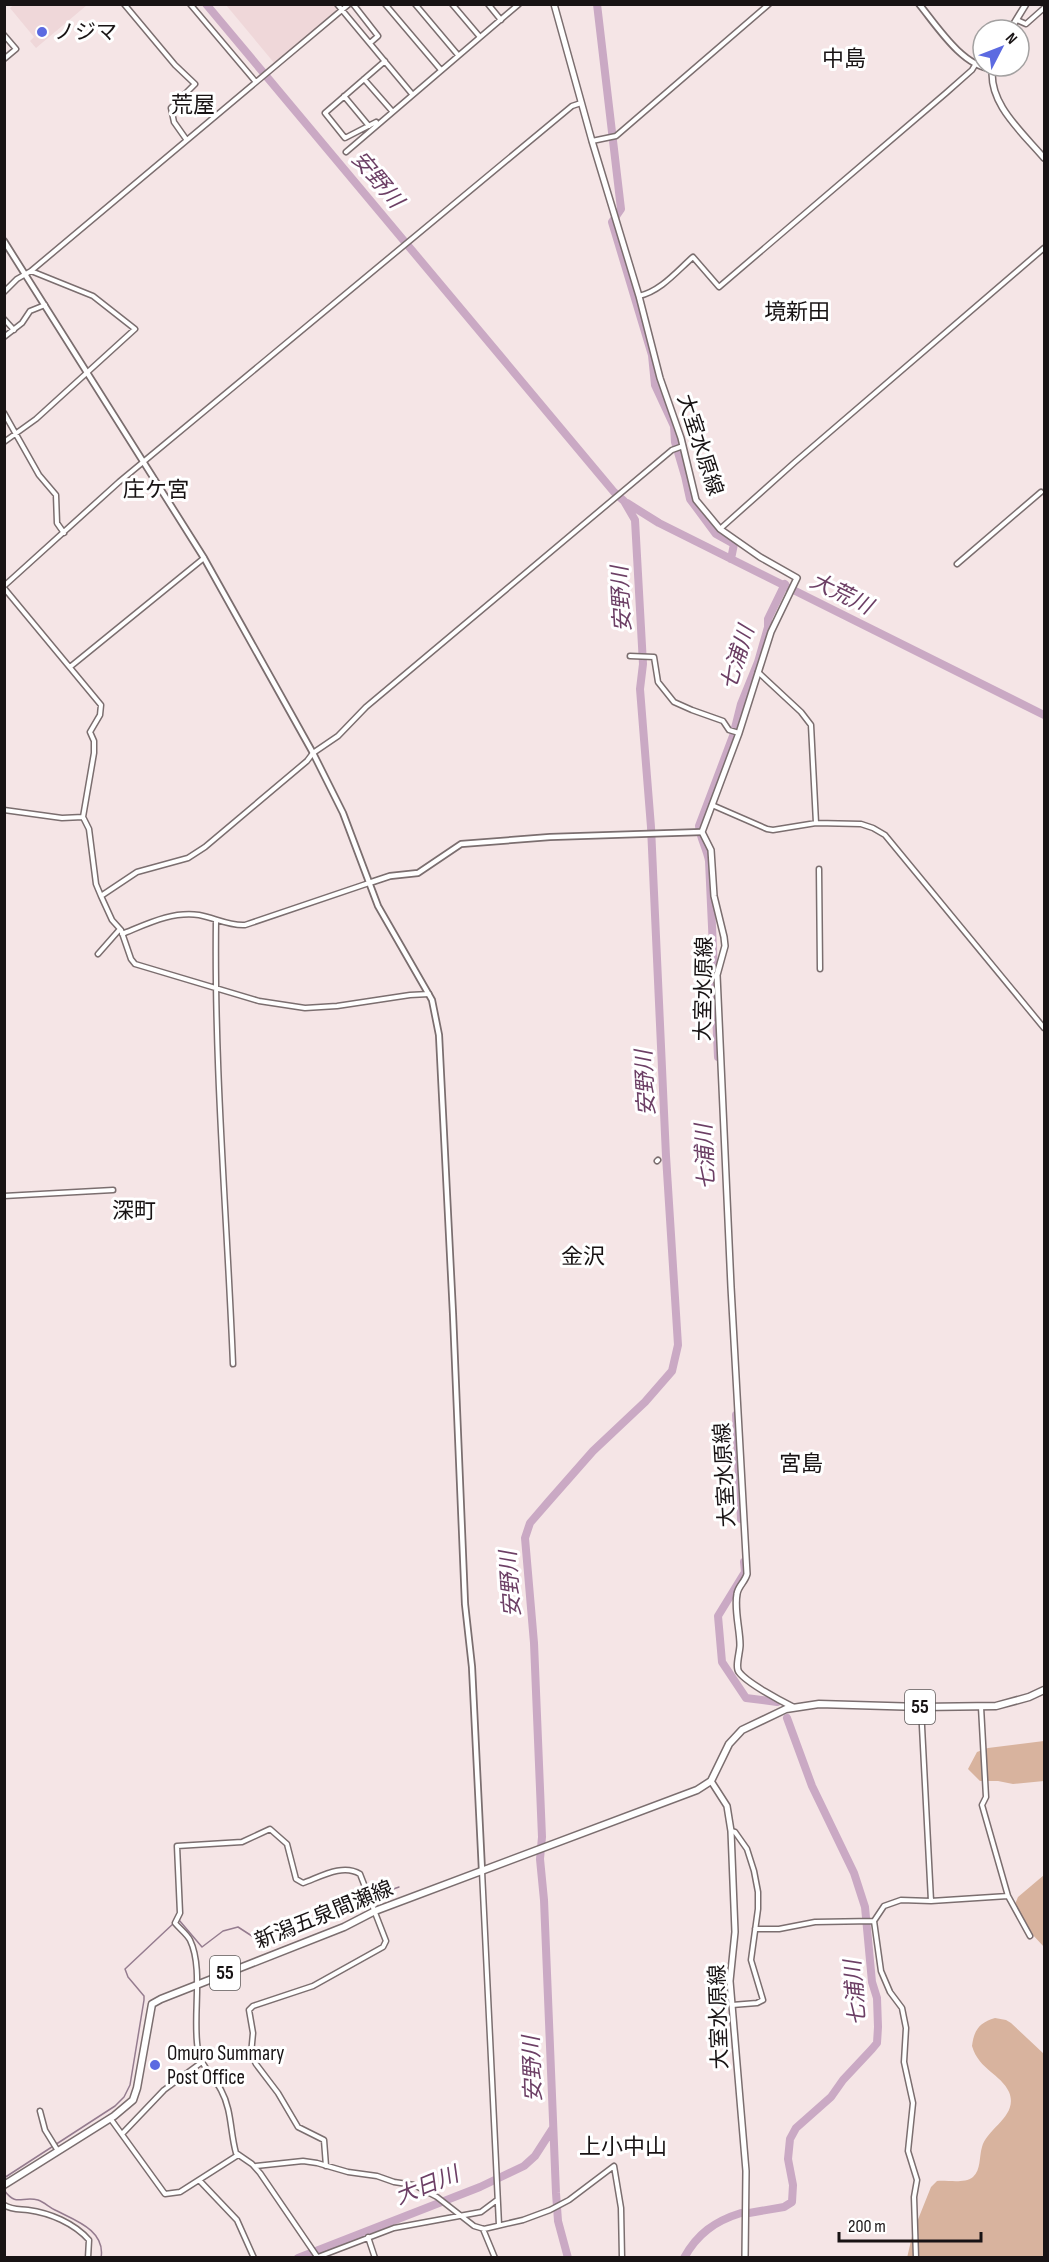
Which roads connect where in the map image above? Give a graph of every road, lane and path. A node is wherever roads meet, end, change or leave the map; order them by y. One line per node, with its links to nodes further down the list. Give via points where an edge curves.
1 (124, 4): 37 (street, via 195,84 171,108 174,122)
2 (190, 4): 30 (street)
3 (338, 4): 15 (street)
4 (351, 4): 15 (street); 21 (street, via 378,36)
5 (386, 4): 26 (street)
6 (415, 4): 22 (street)
7 (452, 4): 20 (street)
8 (488, 4): 17 (street)
9 (519, 4): 17 (street)
10 (554, 4): 33 (main road, 大室水原線)
11 (769, 4): 38 (street, via 616,136)
12 (919, 4): 24 (street)
13 (1026, 4): 16 (main road)
14 (1044, 8): 18 (street)
15 (342, 10): 21 (street); 30 (street)
16 (1018, 18)
17 (501, 20): 20 (street)
18 (1031, 20)
19 (4, 35): 23 (street, via 16,49)
20 (480, 38): 22 (street)
21 (370, 44): 25 (street)
22 (458, 56): 26 (street)
23 (4, 59)
24 (971, 61)
25 (385, 62): 29 (street); 31 (street)
26 (441, 70): 31 (street)
27 (971, 71): 46 (street, via 719,287 693,257 659,288)
28 (993, 78): 40 (main road, via 1000,104)
29 (364, 79): 32 (street); 34 (street)
30 (256, 81): 37 (street)
31 (412, 94): 34 (street)
32 (344, 96): 36 (street); 36 (street, via 325,113 338,130 345,138)
33 (581, 103): 38 (main road, 大室水原線); 56 (street, via 572,106)
34 (392, 111): 35 (street)
35 (382, 119): 36 (street); 39 (street)
36 (369, 126)
37 (186, 139): 43 (street)
38 (592, 141): 46 (main road, 大室水原線)
39 (346, 152)
40 (1044, 158)
41 (4, 241): 44 (street)
42 (1044, 249): 58 (street)
43 (31, 271): 44 (street); 51 (street, via 93,296 135,329)
44 (25, 274): 45 (street); 47 (street)
45 (4, 292)
46 (639, 296): 55 (main road, 大室水原線)
47 (45, 305): 49 (street, via 30,311); 51 (street)
48 (4, 319): 49 (street)
49 (14, 330): 50 (street)
50 (4, 336)
51 (88, 372): 53 (street); 56 (street)
52 (4, 413): 53 (street)
53 (17, 434): 54 (street); 59 (street, via 39,475 56,495 57,523)
54 (4, 442)
55 (681, 446): 58 (main road, 大室水原線, via 696,500); 67 (street)
56 (143, 463): 59 (street); 60 (street)
57 (1041, 492): 61 (street)
58 (720, 529): 65 (main road, 大室水原線, via 796,578)
59 (64, 533): 62 (street)
60 (204, 558): 64 (street); 67 (street)
61 (957, 564)
62 (4, 587): 64 (street)
63 (632, 657): 66 (street, via 654,657 657,682 674,702 723,721)
64 (70, 667): 70 (street, via 102,709 90,732 94,753)
65 (758, 672): 66 (main road, 大室水原線); 71 (street, via 811,725)
66 (739, 733): 68 (main road, 大室水原線)
67 (313, 753): 74 (street, via 344,813); 75 (street, via 196,854 137,872)
68 (712, 806): 71 (street, via 767,829); 72 (main road, 大室水原線)
69 (4, 810): 70 (street)
70 (83, 818): 75 (street, via 89,830)
71 (816, 823): 82 (street, via 861,824 885,835)
72 (702, 832): 74 (street, via 460,844 418,873); 87 (main road, 大室水原線, via 711,850 714,896 725,946 717,975 747,1574 736,1597 740,1639 737,1668)
73 (819, 869): 79 (street)
74 (369, 883): 76 (street, via 245,925); 81 (street, via 378,906)
75 (100, 896): 77 (street)
76 (216, 920): 77 (street, via 187,914 164,917); 80 (street)
77 (121, 932): 78 (street); 80 (street, via 135,964)
78 (98, 954)
79 (820, 969)
80 (215, 987): 81 (street, via 259,1001 305,1008); 85 (street)
81 (429, 994): 92 (street, via 439,1035 465,1604)
82 (1044, 1028)
83 (113, 1190): 84 (street)
84 (4, 1196)
85 (233, 1364)
86 (1044, 1690): 89 (main road, 55, via 1004,1705)
87 (793, 1707): 88 (main road, 55); 90 (main road, 55, via 742,1730 729,1744)
88 (921, 1707): 89 (main road, 55); 94 (street)
89 (981, 1707): 93 (street, via 986,1797 982,1805)
90 (711, 1781): 91 (main road, 大室水原線, via 727,1806); 92 (main road, 新潟五泉間瀬線 / 55, via 697,1790)
91 (731, 1831): 97 (street, via 747,1849 754,1871 758,1893); 100 (main road, 大室水原線, via 735,1932)
92 (482, 1871): 95 (main road, 新潟五泉間瀬線 / 55); 111 (street)
93 (1008, 1896): 94 (street); 98 (street)
94 (931, 1901): 96 (street, via 892,1902)
95 (375, 1911): 99 (main road, 新潟五泉間瀬線 / 55); 99 (street, via 357,1872 334,1870 299,1882 287,1844 270,1829 242,1842 177,1846 180,1914 175,1923 191,1942); 107 (street, via 386,1941 383,1947 324,1981 249,2010 251,2054 298,2127 324,2140)
96 (873, 1921): 97 (street); 124 (street, via 881,1971 902,2008 906,2028 904,2062 913,2103 908,2151 917,2180)
97 (754, 1929): 100 (street, via 752,1960 763,2000)
98 (1030, 1936)
99 (196, 1985): 101 (street); 103 (main road, 新潟五泉間瀬線 / 55, via 152,2004 133,2100)
100 (732, 2005): 123 (main road, 大室水原線, via 746,2171)
101 (202, 2062): 104 (street, via 164,2090); 106 (street, via 229,2109)
102 (40, 2111): 105 (street, via 45,2130)
103 (110, 2118): 104 (street); 105 (main road, 新潟五泉間瀬線 / 55)
104 (122, 2134): 109 (street, via 165,2194 176,2194)
105 (58, 2151): 110 (main road, 新潟五泉間瀬線 / 55)
106 (238, 2155): 108 (street); 109 (street)
107 (326, 2166): 108 (street, via 303,2161); 113 (street, via 414,2185)
108 (255, 2167): 117 (street)
109 (199, 2180): 119 (street, via 237,2220)
110 (4, 2185)
111 (498, 2200): 113 (street, via 481,2212); 114 (street)
112 (4, 2205): 118 (street, via 45,2214 74,2226 89,2240)
113 (461, 2216): 115 (street); 116 (street)
114 (499, 2225): 115 (street); 122 (street, via 564,2203 614,2166 621,2208)
115 (483, 2229): 121 (street)
116 (368, 2237): 117 (street); 120 (street)
117 (317, 2257)
118 (88, 2258)
119 (254, 2258)
120 (375, 2258)
121 (495, 2258)
122 (621, 2258)
123 (746, 2258)
124 (916, 2258)

